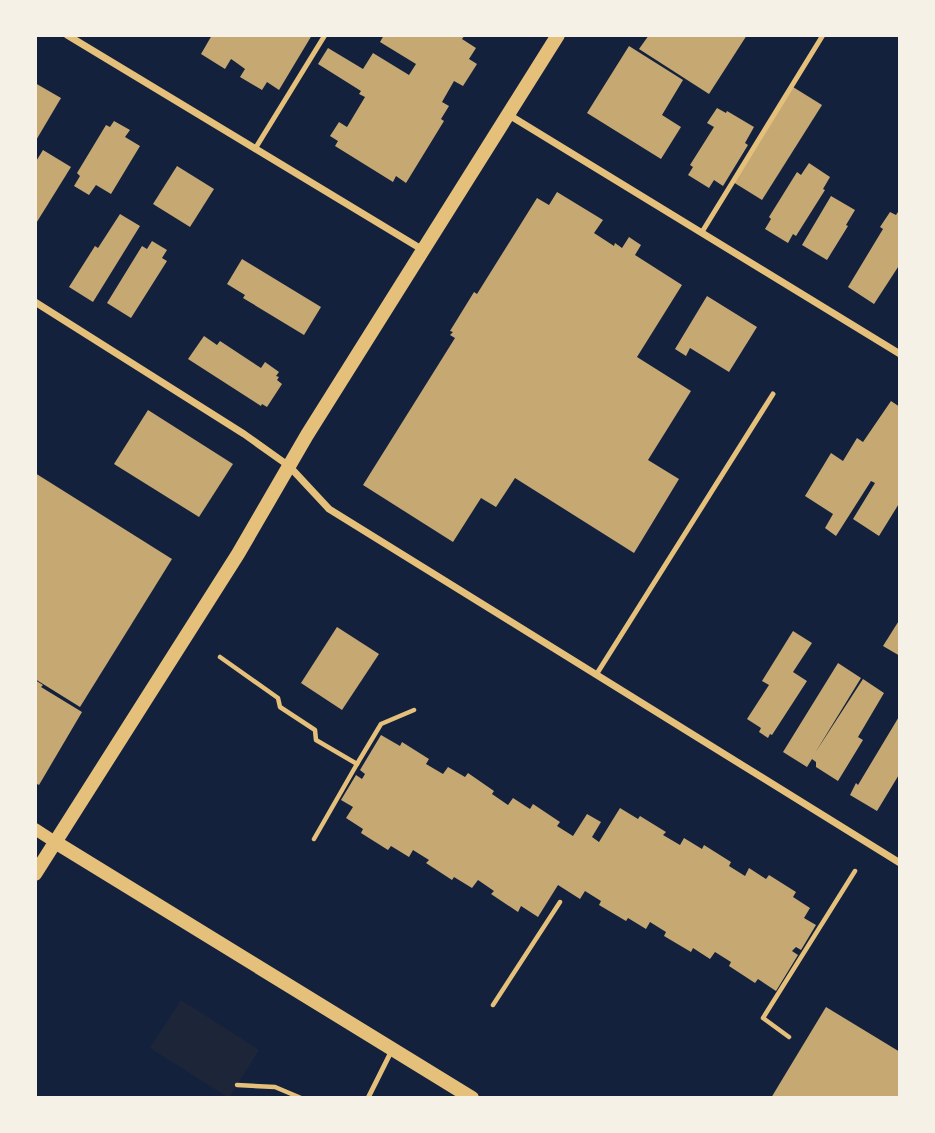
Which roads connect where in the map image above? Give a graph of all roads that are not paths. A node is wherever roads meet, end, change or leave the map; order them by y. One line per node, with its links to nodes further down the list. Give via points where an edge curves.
1 (66, 35): 6 (street)
2 (325, 35): 6 (lane)
3 (558, 35): 5 (main road)
4 (823, 35): 7 (lane)
5 (509, 115): 7 (street); 8 (main road)
6 (255, 149): 8 (street)
7 (702, 232): 10 (street)
8 (424, 250): 12 (main road)
9 (35, 302): 12 (street)
10 (900, 354)
11 (774, 394): 13 (lane)
12 (289, 466): 13 (street, via 329,509); 15 (main road)
13 (596, 675): 16 (street)
14 (35, 829): 15 (street)
15 (55, 842): 17 (main road); 18 (main road)
16 (900, 863)
17 (35, 874)
18 (393, 1051): 19 (lane); 20 (main road)
19 (368, 1098)
20 (472, 1098)

